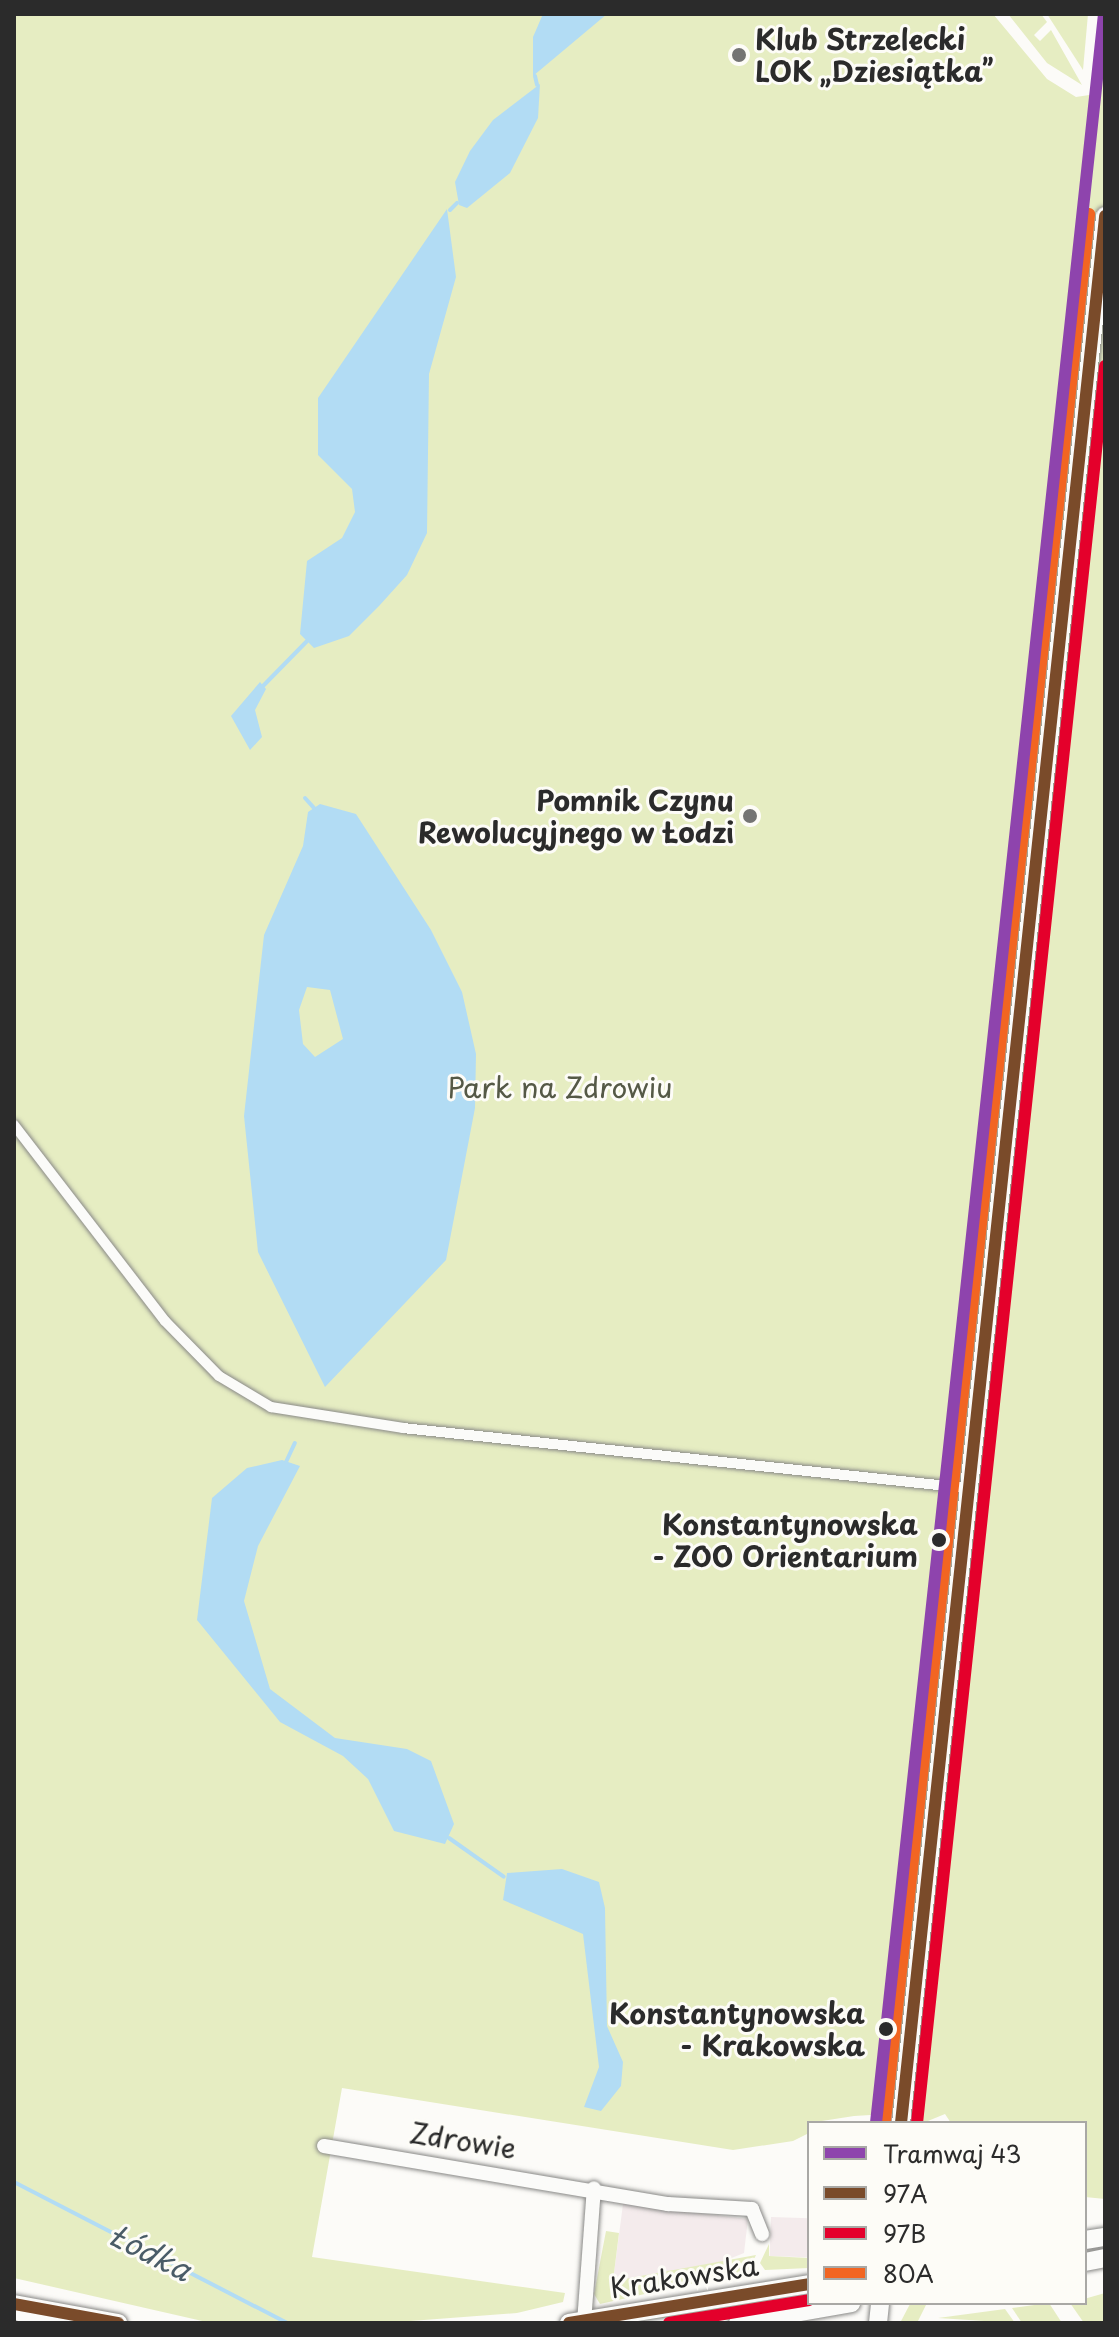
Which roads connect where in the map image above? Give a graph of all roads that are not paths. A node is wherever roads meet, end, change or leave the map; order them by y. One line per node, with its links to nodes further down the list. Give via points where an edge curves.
1 (1105, 216): 3 (main road)
2 (14, 1125): 3 (street, via 165,1321 219,1376 271,1407 403,1428)
3 (966, 1488): 4 (main road)
4 (901, 2121)
5 (324, 2146): 6 (street, Zdrowie)
6 (594, 2188): 7 (street, Zdrowie, via 683,2207 752,2209); 11 (street)
7 (762, 2234)
8 (807, 2284): 11 (main road, Krakowska)
9 (840, 2305): 14 (main road, Krakowska)
10 (14, 2307): 12 (main road); 13 (main road)
11 (579, 2322)
12 (49, 2323)
13 (118, 2323)
14 (738, 2323)

